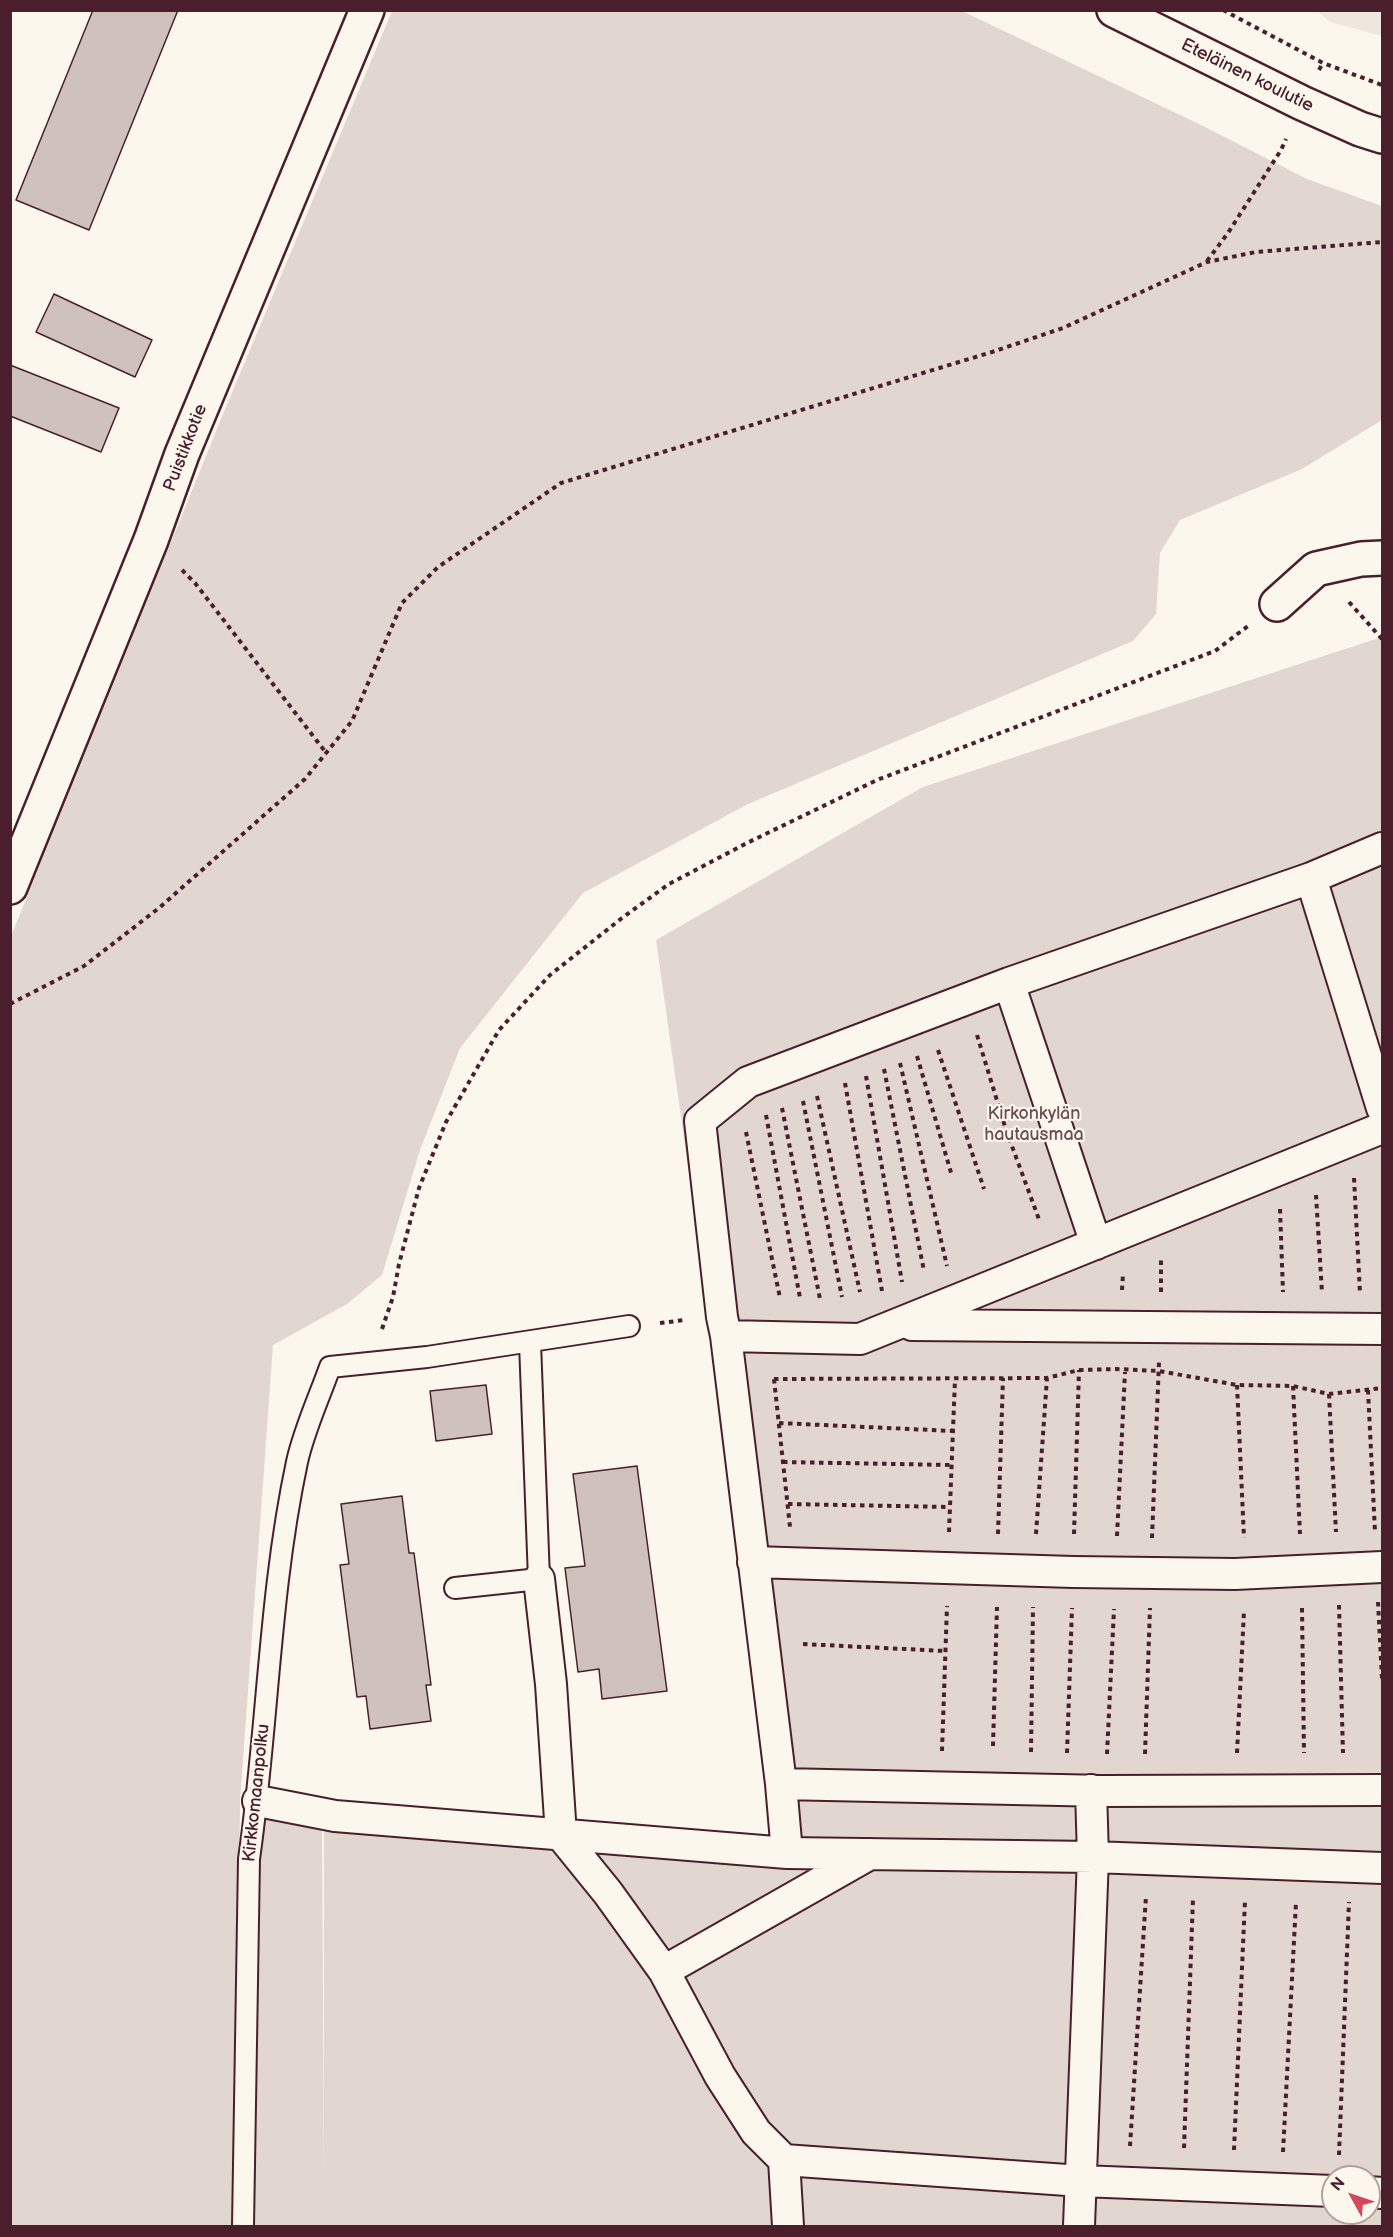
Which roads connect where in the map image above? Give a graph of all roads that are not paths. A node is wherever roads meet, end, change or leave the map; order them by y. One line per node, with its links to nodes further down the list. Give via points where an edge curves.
1 (367, 10): 8 (street, Puistikkotie, via 182,454)
2 (1114, 10): 3 (street, Eteläinen koulutie, via 1302,103)
3 (1383, 136)
4 (1383, 558): 5 (street, via 1316,569)
5 (1277, 604)
6 (1383, 848): 7 (street)
7 (1311, 878): 9 (street); 10 (street)
8 (10, 887)
9 (1009, 984): 12 (street); 15 (street, via 775,1072 700,1120)
10 (1383, 1108)
11 (1383, 1128): 12 (street)
12 (1096, 1244): 13 (street)
13 (896, 1325): 15 (street, via 860,1339); 16 (street)
14 (628, 1326): 17 (lane)
15 (724, 1326): 18 (street)
16 (1383, 1329)
17 (530, 1343): 20 (lane); 25 (lane, Kirkkomaanpolku, via 330,1367 298,1460 277,1584)
18 (753, 1562): 19 (street, via 1246,1574); 22 (street)
19 (1380, 1568)
20 (539, 1579): 21 (lane); 26 (street)
21 (455, 1588)
22 (781, 1784): 23 (street); 27 (street)
23 (1091, 1790): 24 (street); 29 (street)
24 (1383, 1790)
25 (258, 1801): 26 (street, via 335,1816); 35 (lane, Kirkkomaanpolku, via 249,1859)
26 (561, 1835): 27 (street); 31 (street)
27 (787, 1853): 28 (street)
28 (870, 1854): 29 (street); 31 (street)
29 (1094, 1857): 30 (street); 33 (street)
30 (1383, 1868)
31 (664, 1971): 32 (street, via 720,2076 756,2132)
32 (784, 2160): 33 (street); 36 (street)
33 (1081, 2181): 34 (street, via 1281,2189); 37 (street)
34 (1321, 2181)
35 (243, 2226)
36 (788, 2226)
37 (1079, 2226)

